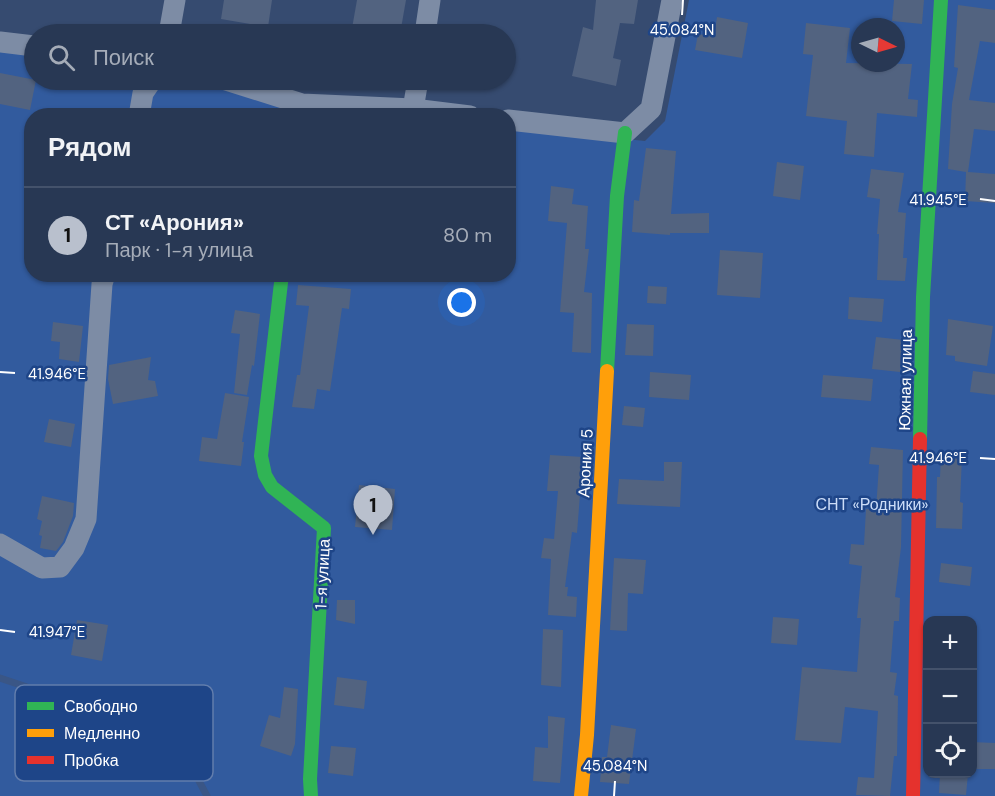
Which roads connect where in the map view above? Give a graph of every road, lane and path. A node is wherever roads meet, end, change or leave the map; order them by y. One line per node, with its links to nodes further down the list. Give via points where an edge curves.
1 (175, 0): 5 (street)
2 (430, 0): 6 (street)
3 (672, 0): 16 (street, via 651,109)
4 (941, 0): 22 (street, Южная улица, via 923,297)
5 (170, 24)
6 (426, 24)
7 (0, 42): 8 (street)
8 (24, 45)
9 (145, 90): 12 (street)
10 (251, 90): 13 (street)
11 (416, 90): 14 (street)
12 (140, 108)
13 (296, 108)
14 (413, 108)
15 (516, 121): 16 (street)
16 (625, 133): 21 (street, Арония 5, via 616,196)
17 (104, 282): 19 (street, via 86,519 74,548 60,567 42,568)
18 (281, 282): 20 (street, 1-я улица, via 261,456 263,472 272,489 324,528)
19 (0, 544)
20 (311, 796)
21 (581, 796)
22 (913, 796)

